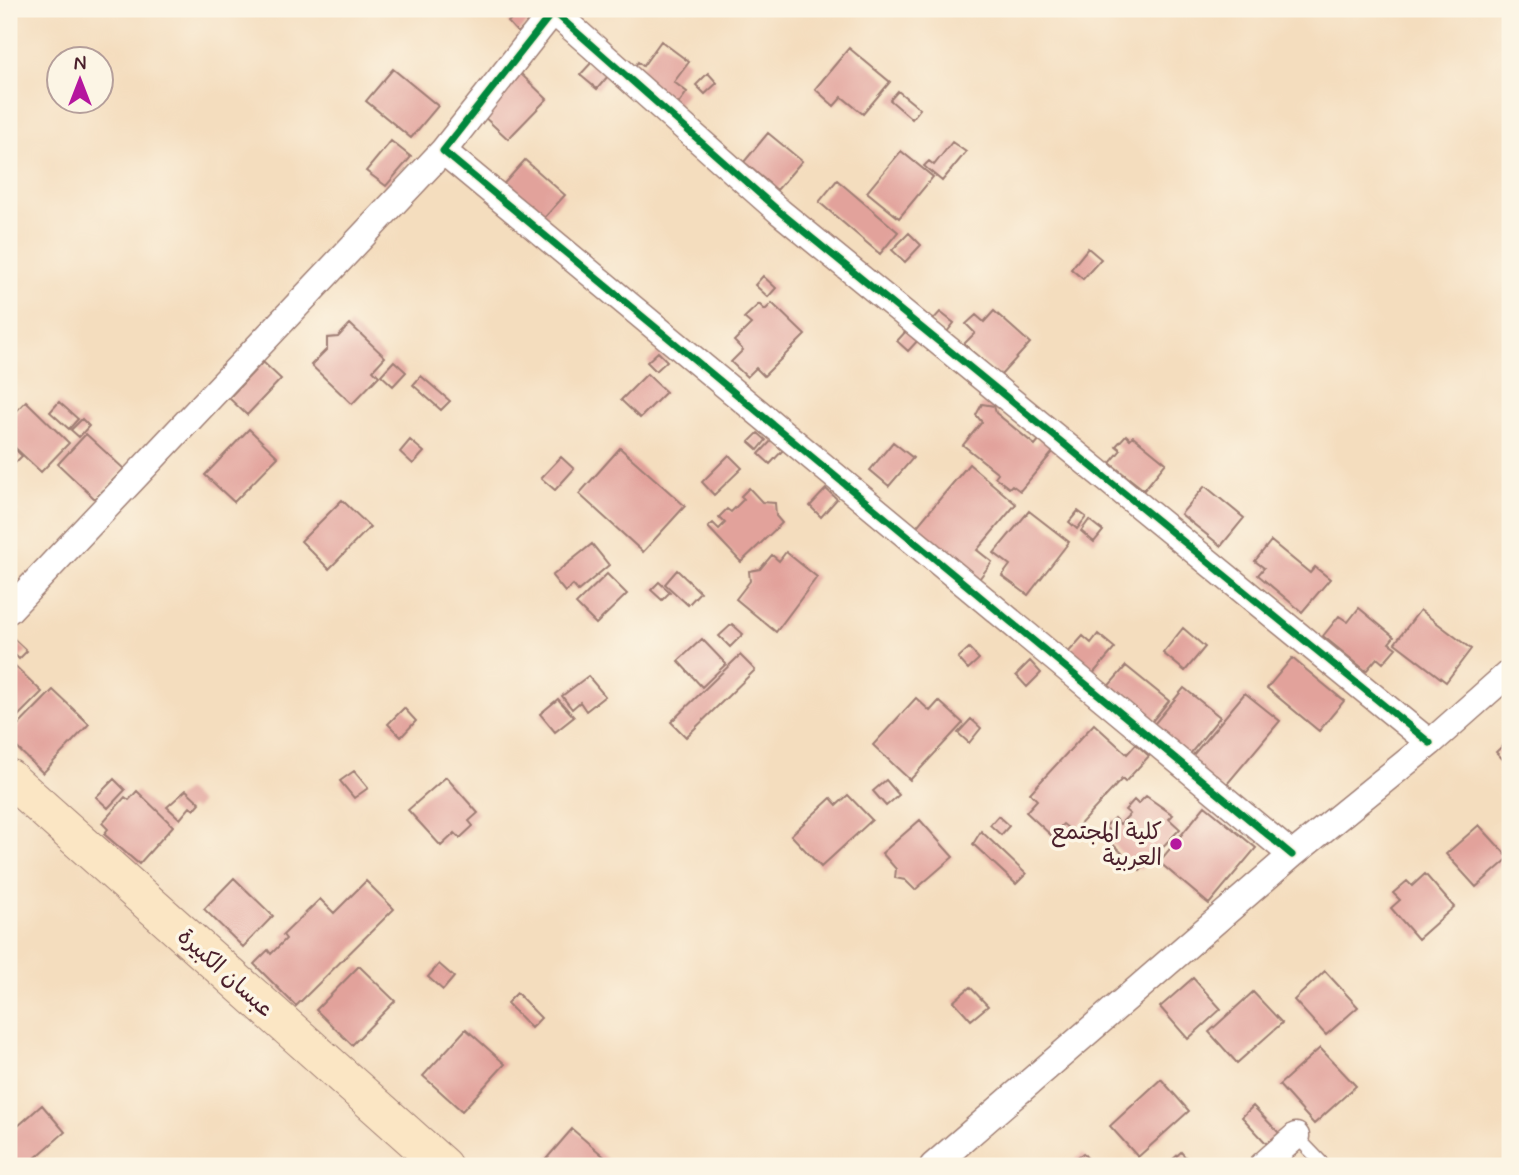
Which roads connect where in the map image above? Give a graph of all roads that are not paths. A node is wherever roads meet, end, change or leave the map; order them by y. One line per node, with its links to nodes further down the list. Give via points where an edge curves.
1 (554, 10): 2 (street); 5 (street, via 780,212)
2 (443, 150): 3 (street); 7 (street)
3 (9, 610)
4 (1510, 672): 5 (street)
5 (1430, 743): 7 (street)
6 (9, 778): 9 (main road, عبسان الكبيرة)
7 (1292, 855): 10 (street)
8 (1296, 1136): 11 (street); 12 (lane)
9 (443, 1166)
10 (933, 1166)
11 (1262, 1166)
12 (1325, 1166)

